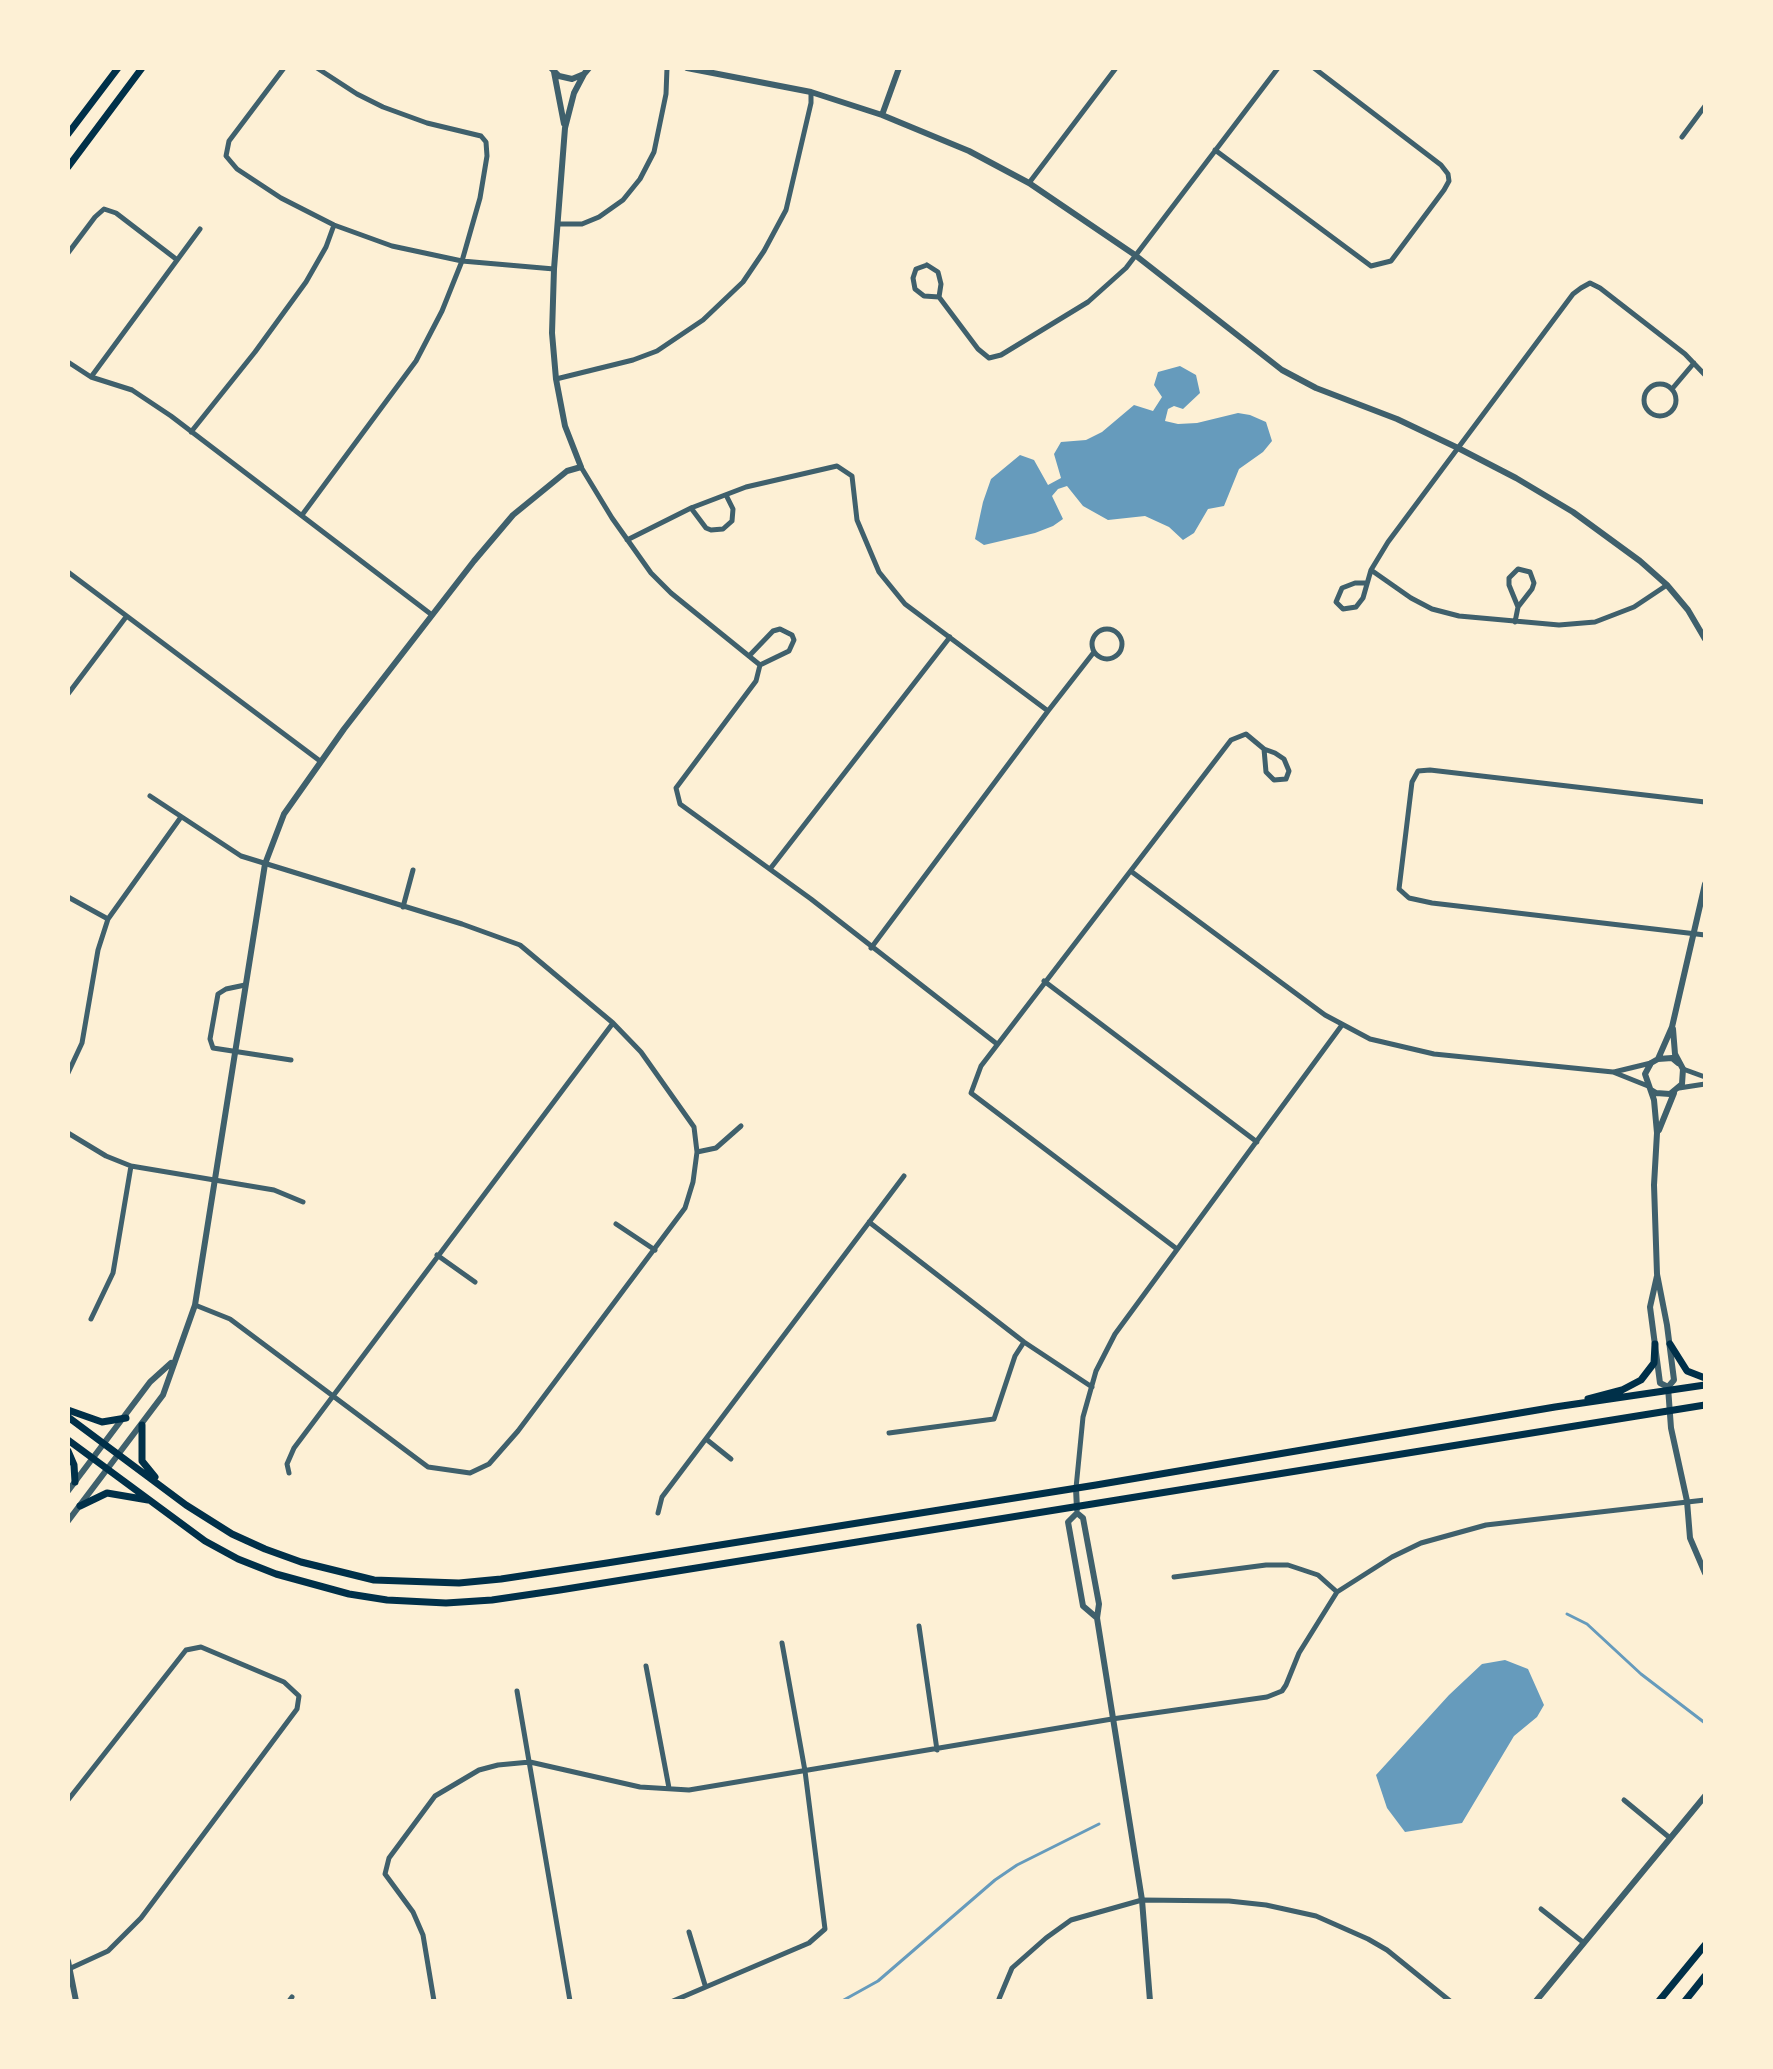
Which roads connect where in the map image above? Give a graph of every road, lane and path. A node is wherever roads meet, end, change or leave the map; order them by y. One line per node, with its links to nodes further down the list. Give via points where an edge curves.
1 (118, 68): 17 (main road)
2 (142, 68): 20 (main road)
3 (284, 68): 23 (street, via 229,141 226,156 281,198)
4 (317, 68): 28 (street, via 383,107 486,142 480,198)
5 (667, 68): 22 (street, via 654,152 640,179 599,217 582,224)
6 (687, 68): 13 (street)
7 (899, 68): 15 (street)
8 (1116, 68): 21 (street)
9 (1278, 68): 19 (street)
10 (1314, 68): 19 (street, via 1448,174 1444,190 1391,261 1371,266)
11 (552, 69): 12 (street, via 572,79); 16 (street)
12 (587, 70): 16 (street)
13 (811, 92): 15 (street); 35 (street, via 786,210 743,282 703,320 657,351)
14 (1705, 106): 18 (street)
15 (882, 115): 21 (street)
16 (565, 128): 22 (street)
17 (68, 134)
18 (1682, 137)
19 (1215, 150): 26 (street)
20 (68, 167)
21 (1029, 183): 26 (street)
22 (558, 224): 29 (street)
23 (334, 225): 28 (street, via 392,246); 37 (street, via 306,282)
24 (200, 229): 27 (street)
25 (68, 253): 27 (street, via 104,209)
26 (1135, 255): 30 (street, via 1088,302 989,358); 38 (street, via 1282,370)
27 (176, 259): 34 (street)
28 (462, 261): 29 (street); 42 (street, via 416,361)
29 (554, 269): 35 (street)
30 (939, 297): 30 (street, via 938,272 927,265 916,269 915,289)
31 (68, 362): 34 (street)
32 (1694, 363): 33 (street); 36 (street); 38 (street, via 1590,283 1573,294)
33 (1705, 375)
34 (91, 377): 37 (street, via 132,390)
35 (556, 379): 39 (street, via 565,426)
36 (1672, 389): 36 (street, via 1653,385 1644,402 1648,411 1667,415 1676,398)
37 (191, 432): 42 (street)
38 (1458, 448): 44 (street); 47 (street, via 1573,512)
39 (581, 467): 43 (street); 49 (street, via 567,471 513,515)
40 (726, 495): 41 (street); 41 (street, via 732,521 723,529 706,528); 52 (street, via 837,466 852,476 857,520 879,572 905,604)
41 (691, 508): 43 (street)
42 (302, 515): 49 (street)
43 (627, 540): 55 (street, via 671,593)
44 (1371, 570): 46 (street); 51 (street, via 1432,609)
45 (68, 572): 50 (street)
46 (1366, 583): 46 (street, via 1342,588 1336,602 1343,609 1356,607)
47 (1667, 585): 51 (street, via 1634,607 1595,622); 53 (street)
48 (1518, 607): 48 (street, via 1534,583 1530,572 1518,569 1509,578); 51 (street)
49 (432, 615): 60 (street)
50 (126, 617): 57 (street); 60 (street)
51 (1515, 622)
52 (950, 637): 58 (street); 65 (street)
53 (1705, 639)
54 (1094, 652): 54 (street, via 1102,659 1112,658 1122,646 1120,636 1113,630 1099,631 1091,643); 58 (street)
55 (750, 655): 56 (street); 56 (street, via 773,631 792,635 789,651)
56 (760, 665): 65 (street, via 756,681 676,788 680,804)
57 (68, 694)
58 (1048, 711): 74 (street)
59 (1264, 749): 59 (street, via 1266,772 1274,780 1286,779 1284,759); 67 (street, via 1246,734 1231,740)
60 (320, 761): 64 (street, via 284,814)
61 (150, 796): 63 (street)
62 (1705, 802): 72 (street, via 1418,771 1412,782 1399,889 1409,898 1432,903)
63 (181, 817): 64 (street, via 241,856); 71 (street)
64 (265, 864): 70 (street); 76 (street)
65 (770, 869): 74 (street)
66 (413, 870): 70 (street)
67 (1132, 872): 75 (street); 78 (street)
68 (1705, 884): 72 (street)
69 (68, 897): 71 (street)
70 (403, 907): 77 (street, via 520,945)
71 (108, 919): 86 (street, via 82,1043)
72 (1695, 932): 73 (street); 79 (street)
73 (1705, 935)
74 (871, 948): 80 (street)
75 (1044, 981): 80 (street); 94 (street)
76 (245, 985): 81 (street); 81 (street, via 220,991 217,998 211,1044)
77 (613, 1023): 95 (street, via 673,1094 694,1127); 104 (street)
78 (1342, 1025): 85 (street, via 1402,1048); 94 (street)
79 (1672, 1027): 83 (street); 84 (street)
80 (997, 1044): 102 (street, via 971,1093)
81 (233, 1053): 82 (street); 98 (street)
82 (291, 1060)
83 (1654, 1061): 84 (street, via 1672,1058); 85 (street); 89 (street, via 1645,1074)
84 (1680, 1066): 87 (street); 90 (street, via 1683,1080)
85 (1613, 1072): 89 (street)
86 (68, 1073)
87 (1705, 1077)
88 (1705, 1084): 90 (street)
89 (1648, 1087): 90 (street, via 1656,1093); 93 (street)
90 (1676, 1090): 93 (street)
91 (741, 1126): 95 (street, via 716,1148)
92 (68, 1133): 96 (street)
93 (1657, 1133): 105 (street)
94 (1257, 1142): 102 (street)
95 (697, 1152): 103 (street, via 685,1208)
96 (131, 1166): 98 (street); 108 (street, via 113,1273)
97 (904, 1176): 100 (street)
98 (214, 1179): 99 (street, via 274,1190); 107 (street)
99 (303, 1202)
100 (869, 1222): 109 (street); 126 (street)
101 (616, 1224): 103 (street)
102 (1177, 1249): 115 (street, via 1115,1334)
103 (655, 1250): 117 (street, via 518,1431 489,1464 470,1473 428,1467)
104 (437, 1255): 106 (street); 117 (street)
105 (1657, 1274): 110 (street, via 1650,1307); 111 (street)
106 (475, 1282)
107 (195, 1305): 112 (street); 117 (street, via 230,1319)
108 (91, 1319)
109 (1024, 1342): 115 (street); 125 (street, via 994,1419)
110 (1655, 1344): 116 (street, via 1660,1383); 119 (main road, via 1654,1363 1633,1386)
111 (1670, 1344): 113 (main road, via 1687,1371); 116 (street, via 1674,1380)
112 (173, 1360): 123 (street, via 150,1382); 124 (street, via 163,1395)
113 (1705, 1378)
114 (1705, 1385): 116 (main road)
115 (1092, 1387): 137 (street, via 1083,1417)
116 (1668, 1389): 119 (main road); 121 (street)
117 (333, 1396): 134 (street, via 294,1448)
118 (1705, 1405): 121 (main road)
119 (1555, 1407): 137 (main road)
120 (68, 1410): 123 (main road, via 102,1422)
121 (1670, 1412): 141 (street); 143 (main road)
122 (68, 1417): 128 (main road)
123 (126, 1418): 128 (street)
124 (142, 1425): 130 (street); 136 (main road, via 142,1461)
125 (889, 1433)
126 (706, 1439): 132 (street); 144 (street, via 662,1497)
127 (68, 1440): 131 (main road)
128 (105, 1444): 130 (main road); 131 (street)
129 (68, 1451): 135 (main road)
130 (119, 1455): 133 (street); 136 (main road)
131 (93, 1459): 133 (main road); 135 (street)
132 (731, 1459)
133 (108, 1469): 140 (main road); 142 (street)
134 (289, 1473)
135 (75, 1482): 138 (street)
136 (163, 1488): 137 (main road, via 232,1534 301,1562 374,1580 459,1583)
137 (1076, 1488): 143 (street)
138 (68, 1491)
139 (1705, 1500): 141 (street)
140 (150, 1501): 142 (main road, via 107,1493); 143 (main road, via 205,1541 276,1574 349,1594 446,1603)
141 (1687, 1501): 146 (street, via 1690,1538); 148 (street, via 1472,1528 1421,1543)
142 (80, 1506): 145 (street)
143 (1077, 1509): 149 (street, via 1099,1604); 149 (street, via 1068,1522 1083,1606)
144 (658, 1513)
145 (68, 1521)
146 (1705, 1573)
147 (1174, 1577): 148 (street, via 1288,1565 1318,1575)
148 (1337, 1592): 154 (street, via 1282,1691)
149 (1097, 1618): 154 (street)
150 (919, 1626): 155 (street)
151 (782, 1643): 157 (street)
152 (646, 1666): 158 (street)
153 (517, 1691): 156 (street)
154 (1112, 1719): 155 (street); 163 (street)
155 (937, 1750): 157 (street)
156 (530, 1762): 158 (street, via 640,1787); 173 (street, via 479,1770 435,1796 389,1858 385,1874 423,1935); 174 (street)
157 (805, 1771): 158 (street, via 689,1790); 170 (street, via 825,1929 809,1943)
158 (669, 1788)
159 (1705, 1796): 162 (street)
160 (68, 1800): 168 (street, via 186,1650 201,1647 284,1682 299,1696 297,1709 141,1918 108,1951)
161 (1624, 1800): 162 (street)
162 (1670, 1838): 166 (street)
163 (1142, 1900): 171 (street, via 1071,1920 1012,1968); 176 (street); 177 (street, via 1229,1901 1316,1916 1387,1950)
164 (1541, 1909): 166 (street)
165 (689, 1932): 170 (street)
166 (1585, 1943): 178 (street)
167 (1705, 1945): 179 (main road)
168 (70, 1964): 172 (street)
169 (1705, 1976): 180 (main road)
170 (705, 1985): 175 (street)
171 (999, 1999)
172 (76, 2001)
173 (434, 2001)
174 (570, 2001)
175 (673, 2001)
176 (1150, 2001)
177 (1450, 2001)
178 (1536, 2001)
179 (1659, 2001)
180 (1685, 2001)

